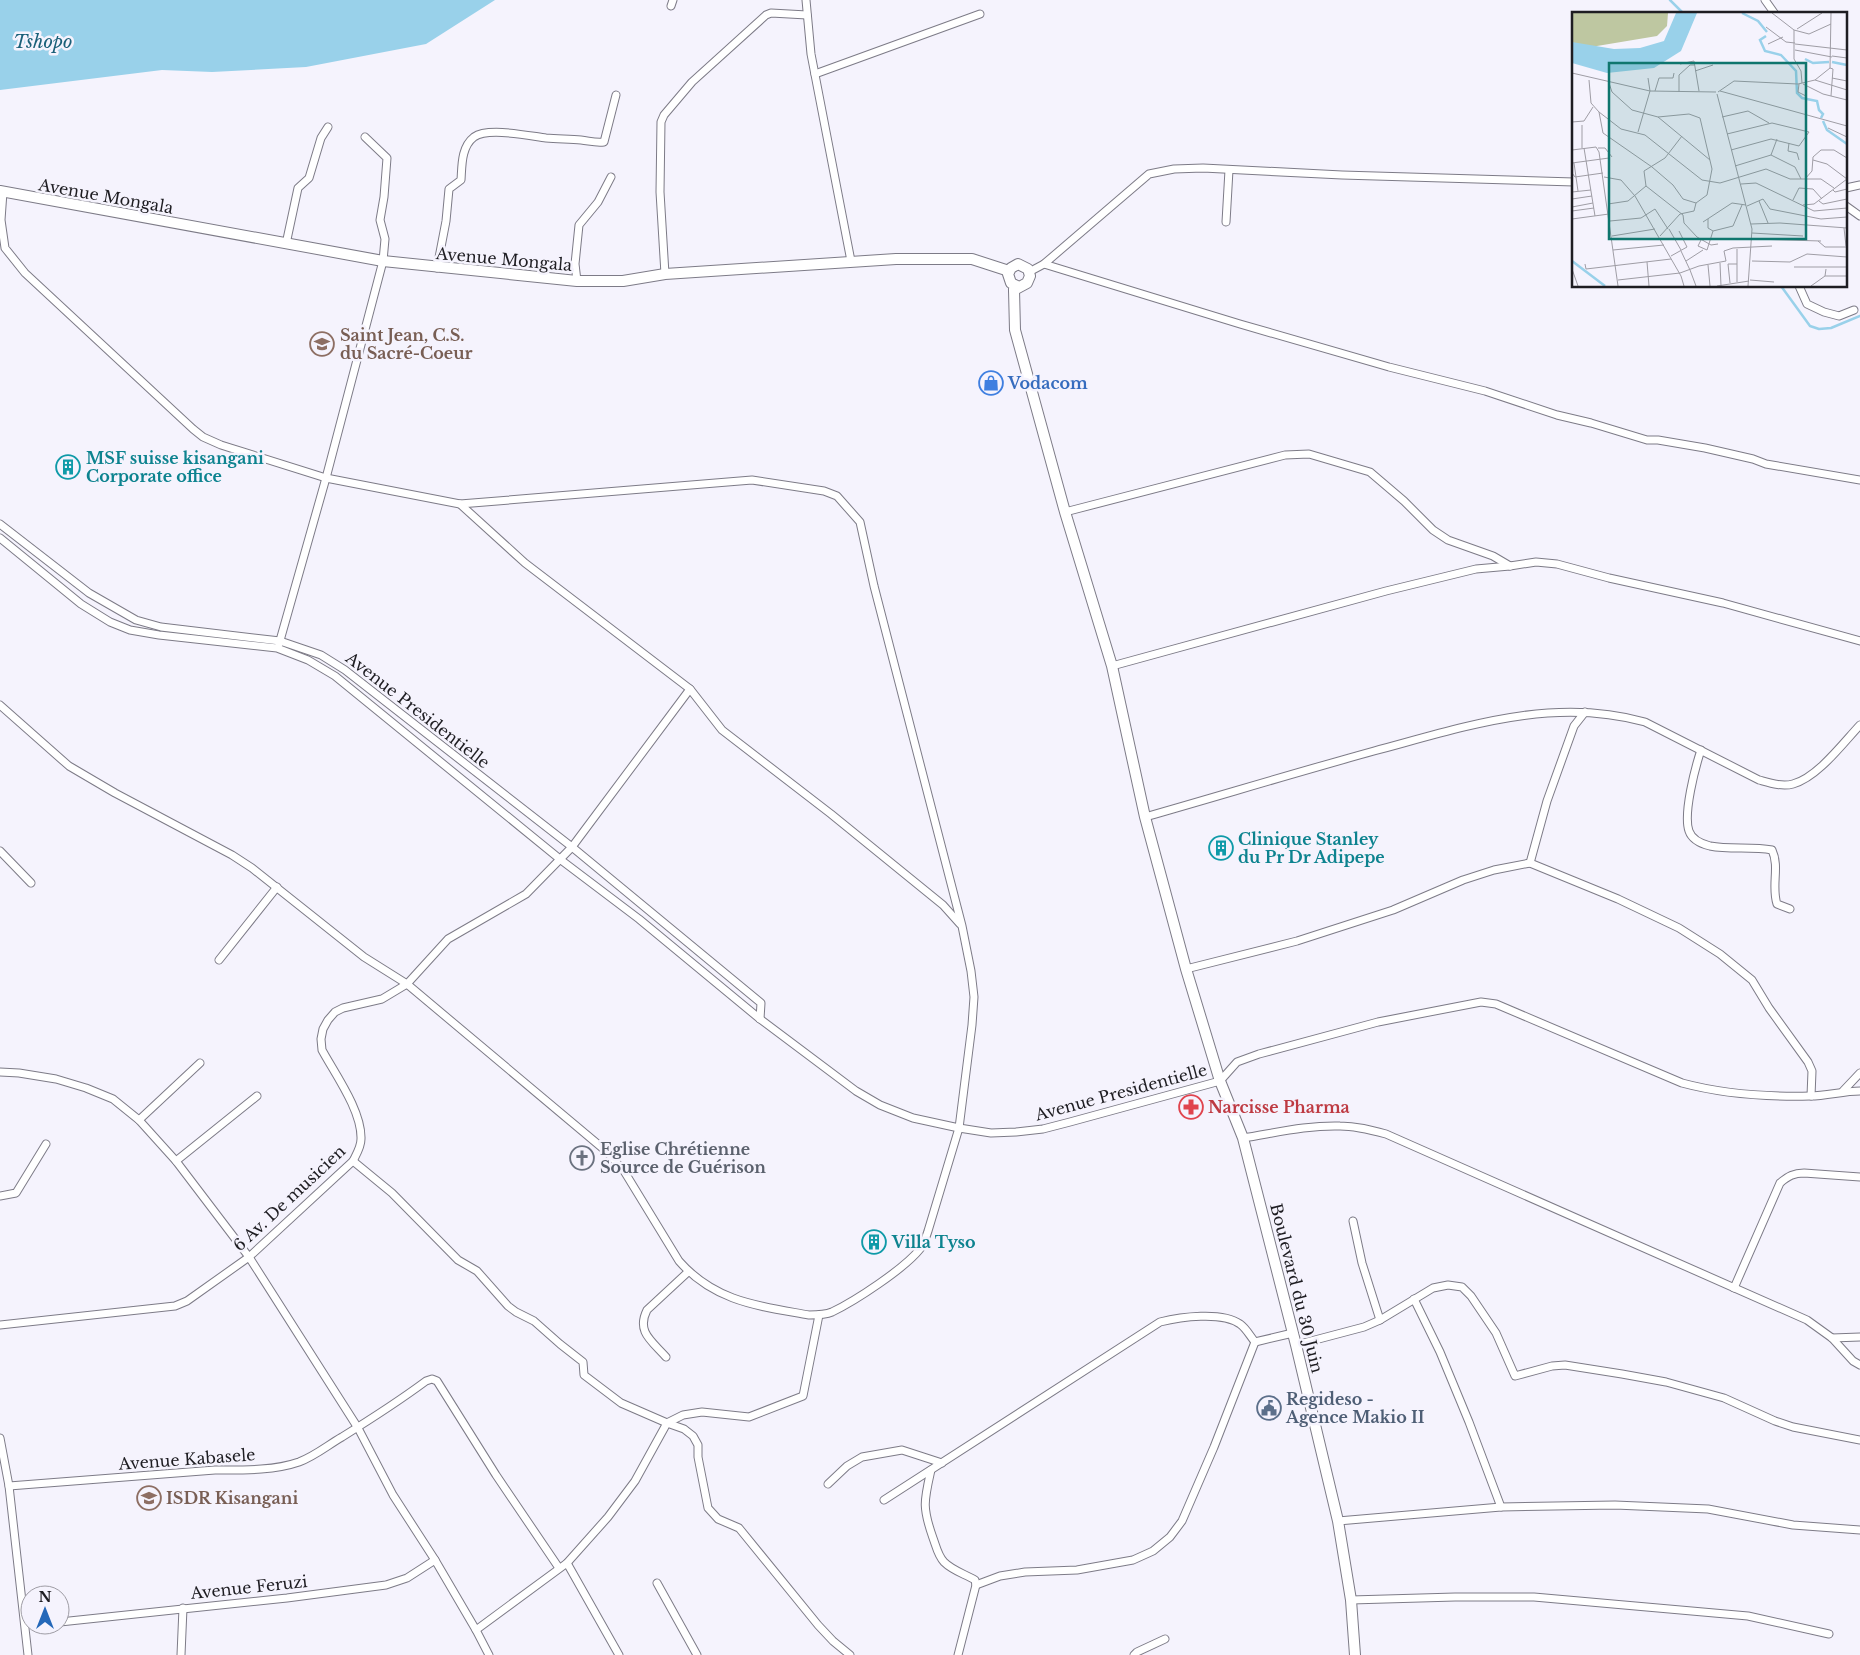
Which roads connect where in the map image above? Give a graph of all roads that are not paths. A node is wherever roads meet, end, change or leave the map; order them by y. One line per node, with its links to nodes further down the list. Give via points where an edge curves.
1 (806, 0): 5 (street)
2 (1765, 0): 3 (street)
3 (1774, 12)
4 (980, 14): 6 (street)
5 (807, 15): 6 (street); 24 (street, via 766,15 692,82 664,115 661,122 660,192)
6 (815, 74): 19 (street)
7 (616, 94): 21 (street, via 604,142 509,132 474,137 464,151 461,180 449,189)
8 (328, 127): 17 (street, via 321,138 309,178 298,188)
9 (365, 137): 18 (street, via 388,158 380,220 384,239)
10 (1229, 170): 12 (street); 16 (street); 20 (street, via 1174,169 1149,174)
11 (611, 177): 25 (street, via 598,202 579,226 575,264)
12 (1572, 182)
13 (1, 192): 17 (street, Avenue Mongala); 29 (street, via 0,220 5,248 24,274 192,429 221,445)
14 (1848, 207): 15 (street)
15 (1860, 216)
16 (1226, 222)
17 (286, 244): 18 (street, Avenue Mongala)
18 (382, 261): 21 (street, Avenue Mongala); 29 (street)
19 (852, 261): 22 (street, Avenue Mongala, via 951,258 980,261); 24 (street, Avenue Mongala)
20 (1044, 264): 23 (street); 30 (street, via 1240,324 1485,391 1647,440 1705,448 1766,464)
21 (438, 268): 25 (street, Avenue Mongala)
22 (1009, 271): 23 (street, Avenue Mongala, via 1018,264); 27 (street, Boulevard du 30 Juin, via 1009,280 1016,286)
23 (1030, 272): 27 (street, via 1027,283)
24 (665, 274): 25 (street, Avenue Mongala, via 623,281)
25 (577, 281)
26 (1800, 288): 28 (street, via 1807,304 1824,312 1839,316)
27 (1014, 290): 32 (street, Boulevard du 30 Juin, via 1015,330)
28 (1854, 310)
29 (326, 478): 31 (street); 40 (street)
30 (1860, 480)
31 (460, 504): 42 (street, via 525,563); 57 (street, via 752,480 824,491 837,496 860,522)
32 (1065, 512): 35 (street, via 1285,455 1309,454 1370,472 1432,530); 41 (street, Boulevard du 30 Juin)
33 (0, 524): 36 (street, Avenue Presidentielle)
34 (0, 538): 37 (street, Avenue Presidentielle)
35 (1510, 566): 39 (street, via 1536,562 1557,564 1723,603); 41 (street, via 1476,568)
36 (89, 593): 37 (street); 38 (street, Avenue Presidentielle)
37 (81, 604): 38 (street, Avenue Presidentielle, via 124,627)
38 (160, 631): 40 (street, Avenue Presidentielle)
39 (1860, 641)
40 (279, 644): 48 (street, Avenue Presidentielle, via 321,655 346,670); 50 (street, Avenue Presidentielle, via 335,676)
41 (1112, 666): 47 (street, Boulevard du 30 Juin)
42 (690, 689): 48 (street, 6 Av. De musicien); 57 (street, via 722,730 943,905)
43 (0, 706): 53 (street, via 69,766 114,794 232,855)
44 (1585, 712): 46 (street, via 1625,716 1645,722); 47 (street, via 1522,714 1489,720); 51 (street, via 1574,726)
45 (1860, 725): 46 (street, via 1814,773 1794,784 1777,785 1759,780)
46 (1701, 750): 54 (street, via 1694,773 1689,831 1696,841 1710,846 1772,850 1777,860 1774,884 1777,904)
47 (1145, 817): 59 (street, Boulevard du 30 Juin)
48 (572, 847): 50 (street, 6 Av. De musicien); 55 (street, Avenue Presidentielle)
49 (0, 851): 52 (street)
50 (560, 860): 56 (street, Avenue Presidentielle); 60 (street, 6 Av. De musicien, via 526,894 448,939)
51 (1530, 863): 59 (street, via 1463,880 1393,910 1297,940); 69 (street, via 1618,898 1679,928 1720,954 1752,980 1808,1062 1812,1071)
52 (31, 883)
53 (277, 887): 58 (street); 60 (street, via 364,957)
54 (1790, 909)
55 (650, 910): 56 (street); 61 (street, Avenue Presidentielle, via 761,1002)
56 (639, 919): 61 (street, Avenue Presidentielle)
57 (962, 926): 71 (street, via 974,997)
58 (219, 960)
59 (1186, 970): 65 (street, Boulevard du 30 Juin)
60 (407, 984): 75 (street, 6 Av. De musicien, via 382,999 335,1012 323,1029 322,1050 359,1122 360,1149); 80 (street, via 606,1151 624,1171)
61 (760, 1019): 71 (street, Avenue Presidentielle, via 856,1091 880,1105 913,1118)
62 (200, 1063): 70 (street)
63 (0, 1072): 70 (street, via 56,1079 86,1088 113,1099)
64 (1860, 1072): 66 (street)
65 (1220, 1081): 69 (street, via 1237,1062 1259,1054 1378,1022 1481,1002 1496,1004 1682,1083 1728,1092); 71 (street, Avenue Presidentielle, via 1044,1129 991,1132); 72 (street, Boulevard du 30 Juin)
66 (1843, 1091): 67 (street); 69 (street)
67 (1860, 1091)
68 (257, 1096): 74 (street)
69 (1812, 1096)
70 (140, 1120): 74 (street)
71 (958, 1128): 83 (street, via 921,1247 912,1258 875,1286 831,1312)
72 (1243, 1138): 81 (street, via 1317,1126 1363,1128 1386,1134); 86 (street, Boulevard du 30 Juin)
73 (46, 1144): 77 (street, via 16,1193)
74 (176, 1161): 79 (street)
75 (353, 1161): 79 (street, 6 Av. De musicien); 93 (street, via 392,1192 458,1260 477,1271 508,1306 534,1321 583,1362 584,1374 621,1403)
76 (1860, 1177): 81 (street, via 1795,1173 1786,1177 1780,1183)
77 (0, 1196)
78 (1353, 1221): 84 (street)
79 (249, 1257): 85 (street, 6 Av. De musicien, via 175,1306); 94 (street)
80 (688, 1272): 83 (street, via 742,1303 809,1316); 91 (street, via 647,1310 644,1317 644,1333)
81 (1734, 1288): 88 (street, via 1807,1320)
82 (1414, 1299): 84 (street); 96 (street, via 1433,1288 1462,1287 1496,1333 1515,1376 1564,1365 1666,1382 1724,1398 1793,1427); 102 (street, via 1444,1361)
83 (819, 1315): 93 (street, via 803,1396 749,1417 702,1412 683,1415)
84 (1380, 1320): 90 (street)
85 (0, 1325)
86 (1293, 1333): 89 (street); 90 (street, Boulevard du 30 Juin)
87 (1860, 1337): 88 (street)
88 (1832, 1338): 92 (street)
89 (1255, 1342): 97 (street, via 1242,1325 1223,1317 1160,1322); 110 (street, via 1211,1455 1182,1520 1170,1537 1153,1551 1133,1560 1077,1570 1025,1572 1000,1576)
90 (1296, 1346): 103 (street, Boulevard du 30 Juin)
91 (666, 1357)
92 (1860, 1365)
93 (667, 1423): 106 (street, via 635,1481); 123 (street, via 684,1429 698,1445 708,1508 718,1519 739,1528 818,1625)
94 (358, 1428): 100 (street, Avenue Kabasele, via 309,1458 278,1466); 105 (street, via 393,1495); 107 (street, Avenue Kabasele, via 426,1381 438,1380 496,1475)
95 (0, 1438): 100 (street)
96 (1860, 1440)
97 (942, 1462): 98 (street); 99 (street, via 902,1450 862,1458)
98 (931, 1470): 101 (street); 110 (street, via 924,1510 938,1552 944,1562 975,1580)
99 (828, 1484)
100 (9, 1486): 109 (street)
101 (884, 1500)
102 (1502, 1506): 103 (street); 104 (street, via 1615,1505 1708,1509 1793,1525)
103 (1338, 1521): 111 (street, Boulevard du 30 Juin)
104 (1860, 1530)
105 (435, 1560): 112 (street, Avenue Feruzi, via 407,1578 386,1585); 114 (street)
106 (567, 1563): 107 (street); 121 (street)
107 (559, 1568): 114 (street)
108 (657, 1583): 122 (street)
109 (23, 1585)
110 (976, 1585): 124 (street)
111 (1351, 1600): 115 (street, via 1534,1597 1748,1616); 126 (street, Boulevard du 30 Juin)
112 (183, 1608): 113 (street, Avenue Feruzi); 119 (street)
113 (70, 1621)
114 (476, 1630): 120 (street)
115 (1829, 1634)
116 (28, 1635): 118 (street)
117 (1165, 1640): 125 (street)
118 (28, 1655)
119 (181, 1655)
120 (488, 1655)
121 (619, 1655)
122 (697, 1655)
123 (850, 1655)
124 (958, 1655)
125 (1134, 1655)
126 (1354, 1655)

